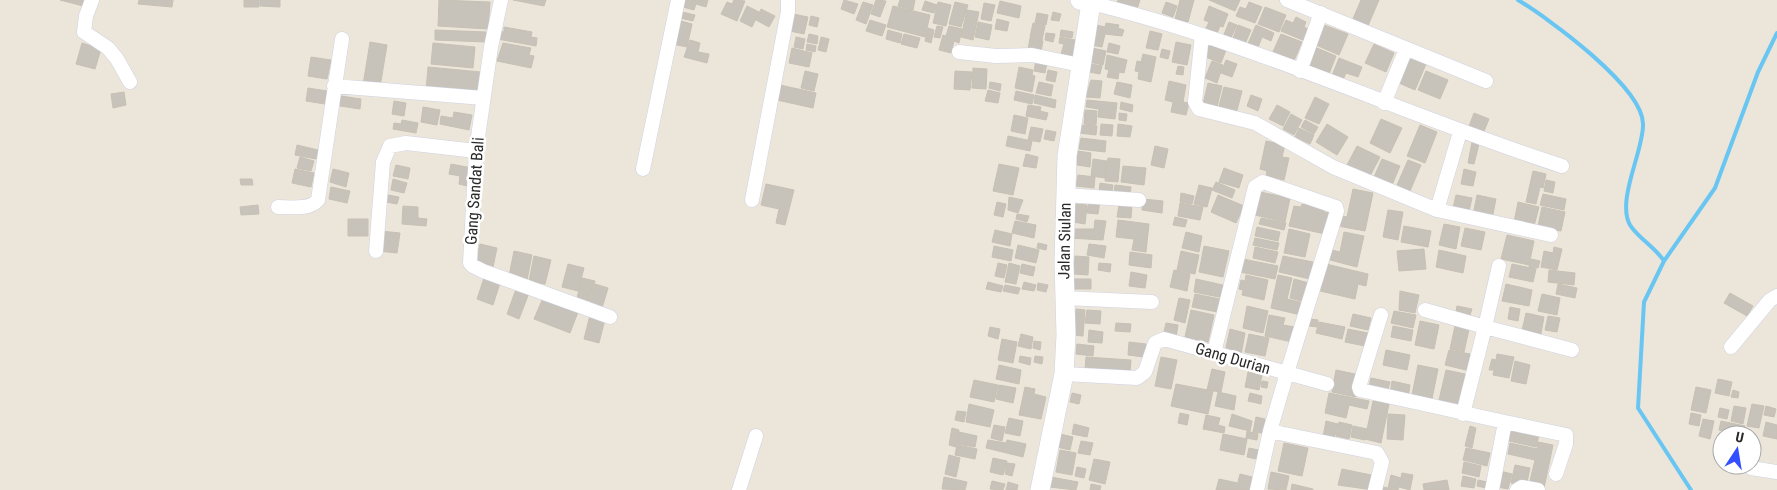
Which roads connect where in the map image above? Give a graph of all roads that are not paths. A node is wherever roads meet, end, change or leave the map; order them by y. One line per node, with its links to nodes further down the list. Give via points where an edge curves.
1 (92, 0): 15 (street, via 84,32 108,48)
2 (501, 0): 17 (street, Gang Sandat Bali)
3 (678, 0): 22 (street)
4 (788, 0): 24 (street)
5 (1287, 0): 7 (street)
6 (1087, 1): 8 (street); 12 (street, Jalan Siulan)
7 (1321, 13): 10 (street); 13 (street)
8 (1202, 35): 13 (street); 27 (street, via 1195,106 1255,123 1333,166)
9 (342, 39): 16 (street)
10 (1406, 49): 14 (street); 18 (street)
11 (959, 52): 12 (street, via 1032,55)
12 (1080, 65): 23 (street, Jalan Siulan, via 1067,156)
13 (1300, 71): 18 (street)
14 (1486, 81)
15 (130, 82)
16 (334, 86): 17 (street); 26 (street, via 318,200 315,205)
17 (483, 98): 20 (street, Gang Sandat Bali)
18 (1384, 103): 19 (street)
19 (1460, 132): 21 (street); 27 (street)
20 (476, 151): 29 (street, via 406,143 390,146 383,162); 36 (street, Gang Sandat Bali, via 469,256 473,266)
21 (1562, 166)
22 (643, 169)
23 (1065, 196): 25 (street); 32 (street, Jalan Siulan)
24 (752, 200)
25 (1139, 200)
26 (278, 207)
27 (1437, 210): 28 (street)
28 (1551, 235)
29 (376, 251)
30 (1499, 266): 37 (street)
31 (1777, 296): 38 (street, via 1770,300)
32 (1064, 298): 33 (street); 41 (street, Jalan Siulan)
33 (1152, 302)
34 (1425, 310): 37 (street)
35 (1381, 315): 44 (street, via 1360,390)
36 (610, 317)
37 (1485, 327): 39 (street); 44 (street)
38 (1731, 347)
39 (1572, 350)
40 (1214, 353): 41 (street, Gang Durian, via 1159,339 1144,372 1137,378); 42 (street, Gang Durian); 42 (street, Gang Durian, via 1255,187 1263,182 1334,205 1338,211)
41 (1064, 374): 52 (street, Jalan Siulan)
42 (1287, 374): 43 (street); 46 (street)
43 (1327, 384)
44 (1463, 414): 45 (street)
45 (1505, 422): 50 (street, via 1566,435); 55 (street)
46 (1270, 431): 53 (street); 54 (street, via 1377,453 1382,462)
47 (756, 436): 51 (street)
48 (1762, 470): 49 (street)
49 (1777, 472)
50 (1556, 474)
51 (739, 490)
52 (1040, 490)
53 (1257, 490)
54 (1375, 490)
55 (1492, 490)
56 (1517, 490): 57 (street)
57 (1538, 490)

